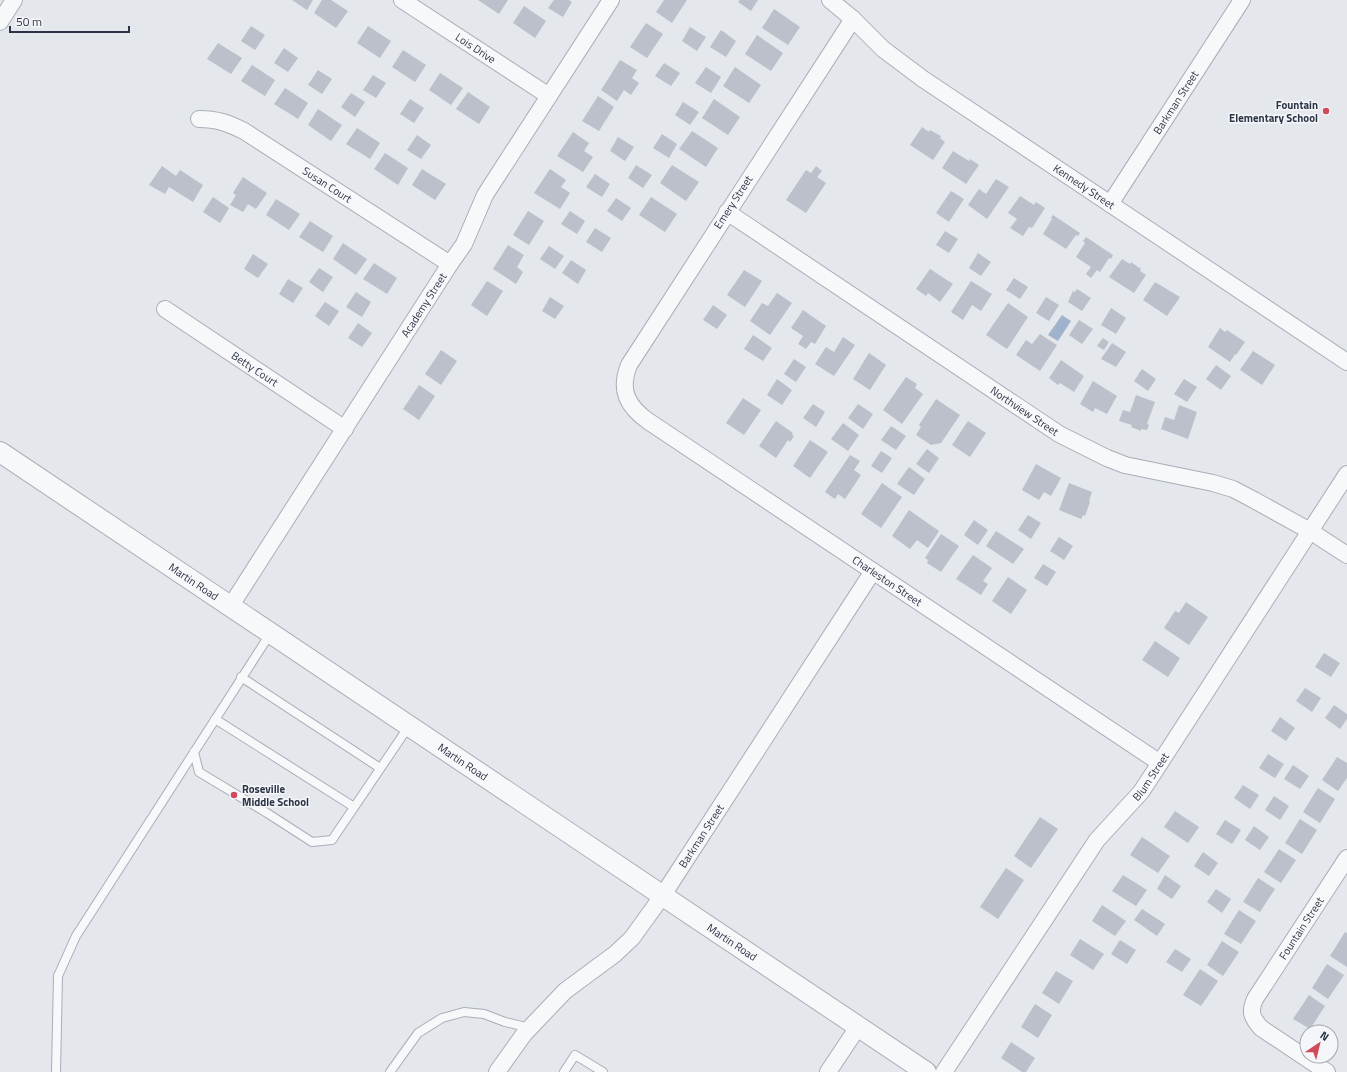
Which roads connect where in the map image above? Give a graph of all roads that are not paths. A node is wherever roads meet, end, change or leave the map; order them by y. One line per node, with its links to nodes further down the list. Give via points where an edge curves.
1 (14, 0): 7 (street)
2 (402, 0): 8 (street, Lois Drive)
3 (611, 0): 8 (street, Academy Street)
4 (830, 0): 6 (street, Kennedy Street)
5 (1242, 0): 10 (street, Barkman Street)
6 (853, 19): 10 (street, Kennedy Street, via 883,49 924,79); 11 (street, Emery Street)
7 (0, 22)
8 (549, 96): 12 (street, Academy Street, via 485,196 464,244)
9 (199, 119): 12 (street, Susan Court, via 226,122 244,131)
10 (1110, 204): 14 (street, Kennedy Street)
11 (728, 212): 15 (street, Emery Street, via 629,365 625,375); 19 (street, Northview Street, via 1059,434 1125,465 1233,489)
12 (450, 264): 16 (street, Academy Street)
13 (165, 309): 16 (street, Betty Court)
14 (1347, 362)
15 (625, 390): 21 (street, Charleston Street, via 629,403 637,413)
16 (345, 429): 22 (street, Academy Street)
17 (0, 452): 22 (street, Martin Road)
18 (1347, 474): 19 (street, Blum Street)
19 (1310, 531): 20 (street, Northview Street); 28 (street, Blum Street)
20 (1347, 556)
21 (873, 571): 28 (street, Charleston Street); 32 (street, Barkman Street)
22 (230, 607): 23 (street, Martin Road)
23 (270, 634): 24 (lane); 26 (street, Martin Road)
24 (241, 677): 25 (lane); 29 (lane)
25 (215, 719): 27 (lane); 30 (lane)
26 (409, 726): 29 (lane); 32 (street, Martin Road)
27 (194, 752): 30 (lane, via 199,772 312,842 332,840); 35 (lane, via 76,936 58,976)
28 (1160, 763): 42 (street, Blum Street, via 1140,792 1096,840)
29 (380, 768): 30 (lane)
30 (354, 807)
31 (1347, 858): 43 (street, Fountain Street, via 1252,1007 1254,1021 1261,1028)
32 (663, 895): 33 (street, Martin Road); 34 (street, Barkman Street, via 632,938 615,954 565,991)
33 (858, 1027): 40 (street); 41 (street, Martin Road)
34 (530, 1028): 36 (lane, via 484,1014 464,1012 442,1018 418,1033); 37 (street, Barkman Street)
35 (56, 1072)
36 (390, 1072)
37 (497, 1072)
38 (564, 1072): 39 (lane, via 575,1055)
39 (603, 1072)
40 (828, 1072)
41 (926, 1072)
42 (944, 1072)
43 (1327, 1072)

